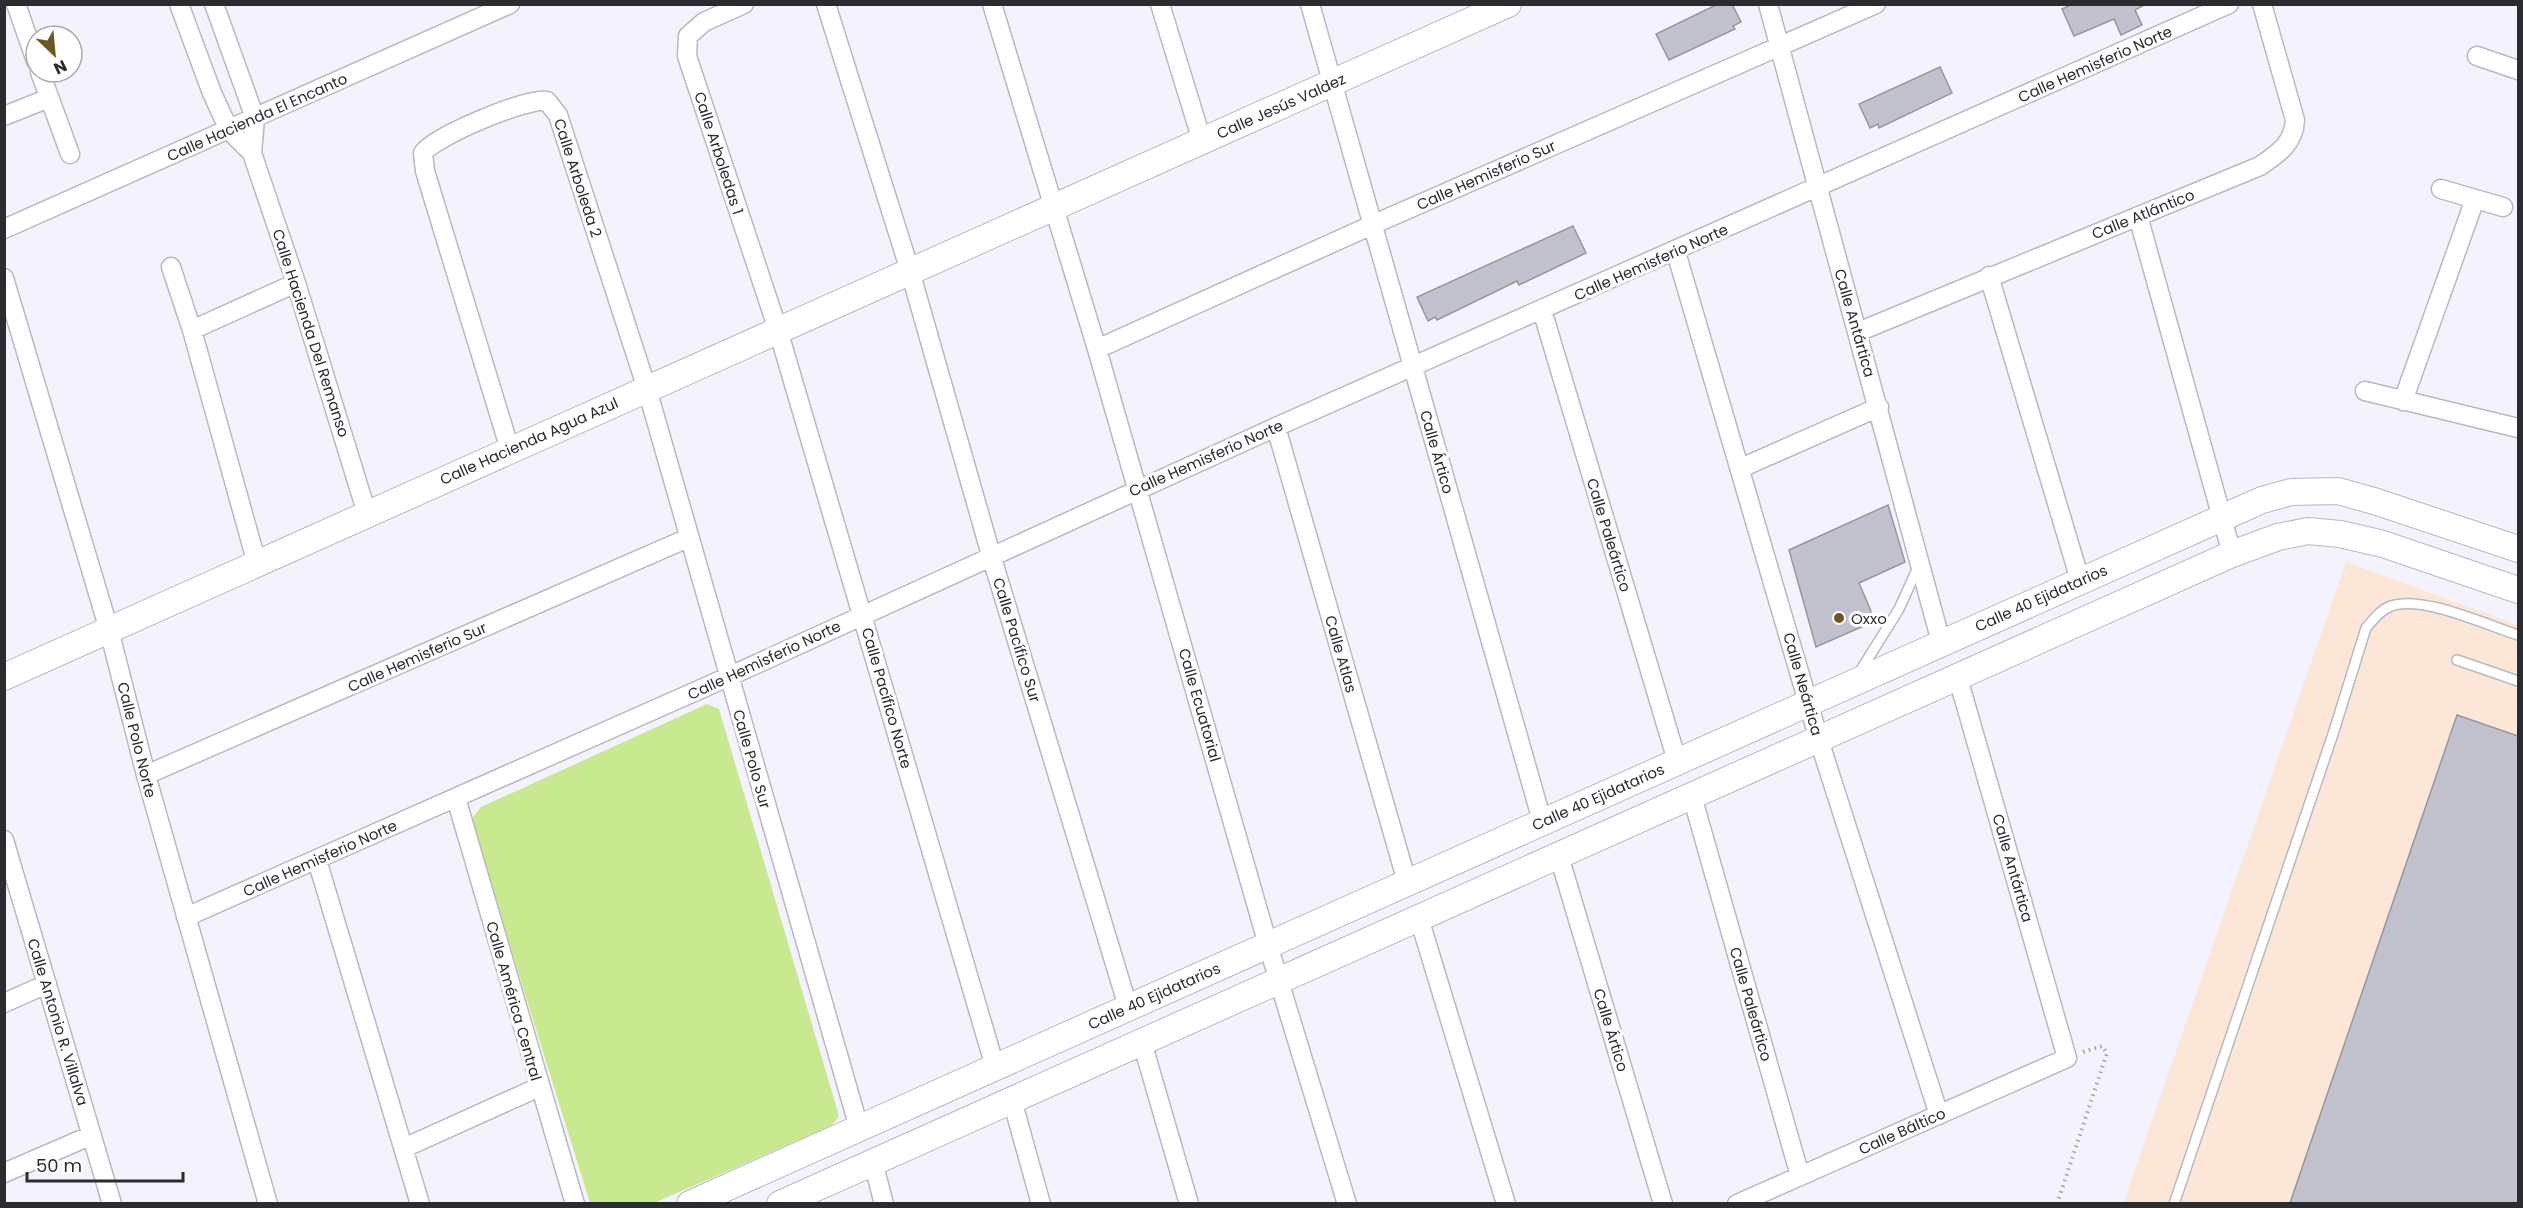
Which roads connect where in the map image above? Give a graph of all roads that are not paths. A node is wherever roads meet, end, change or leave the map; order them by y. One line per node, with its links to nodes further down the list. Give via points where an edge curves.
1 (16, 4): 16 (street)
2 (179, 4): 25 (street, Calle Hacienda Del Remanso)
3 (214, 4): 24 (street, Calle Hacienda Del Remanso)
4 (510, 4): 24 (street, Calle Hacienda El Encanto)
5 (744, 4): 45 (street, Calle Arboledas 1, via 696,28 688,36 687,56)
6 (825, 4): 39 (street)
7 (992, 4): 32 (street, Calle Ecuatorial)
8 (1160, 4): 26 (street)
9 (1310, 4): 20 (street, Calle Ártico)
10 (1508, 4): 15 (main road, Calle Jesús Valdez)
11 (1768, 4): 17 (street, Calle Antártica)
12 (1876, 4): 17 (street, Calle Hemisferio Sur)
13 (2229, 4): 29 (street, Calle Hemisferio Norte)
14 (2262, 4): 34 (street, Calle Atlántico, via 2293,108 2295,131 2289,142 2260,166)
15 (1468, 13): 20 (main road, Calle Jesús Valdez)
16 (24, 27)
17 (1779, 46): 29 (street, Calle Antártica); 35 (street, Calle Hemisferio Sur)
18 (2477, 56): 19 (street)
19 (2518, 68)
20 (1333, 83): 26 (main road, Calle Jesús Valdez); 35 (street, Calle Ártico)
21 (44, 84): 22 (street)
22 (49, 98): 23 (street); 28 (street)
23 (4, 116)
24 (255, 118): 25 (street, Calle Hacienda El Encanto); 27 (street, Calle Hacienda Del Remanso)
25 (229, 130): 27 (street, Calle Hacienda Del Remanso); 36 (street, Calle Hacienda El Encanto)
26 (1202, 141): 32 (main road, Calle Jesús Valdez)
27 (252, 153): 42 (street, Calle Hacienda Del Remanso)
28 (70, 154)
29 (1816, 188): 37 (street, Calle Hemisferio Norte); 46 (street, Calle Antártica)
30 (2441, 189): 31 (street)
31 (2475, 199): 33 (street); 51 (street)
32 (1055, 207): 39 (main road, Calle Hacienda Agua Azul); 47 (street, Calle Ecuatorial)
33 (2503, 207)
34 (2138, 216): 40 (street, Calle Atlántico); 59 (street)
35 (1372, 225): 47 (street, Calle Hemisferio Sur); 48 (street, Calle Ártico)
36 (4, 229)
37 (1676, 252): 43 (street, Calle Hemisferio Norte); 56 (street, Calle Neártica)
38 (171, 267): 44 (street)
39 (910, 271): 45 (main road, Calle Hacienda Agua Azul); 63 (street, Calle Pacífico Sur)
40 (1989, 276): 46 (street, Calle Atlántico); 66 (street)
41 (4, 278): 69 (street, Calle Polo Norte)
42 (296, 283): 44 (street); 58 (street, Calle Hacienda Del Remanso)
43 (1542, 310): 48 (street, Calle Hemisferio Norte); 80 (street, Calle Paleártico)
44 (192, 330): 65 (street)
45 (778, 330): 49 (main road, Calle Hacienda Agua Azul); 68 (street, Calle Pacífico Norte)
46 (1858, 332): 52 (street, Calle Antártica)
47 (1097, 349): 57 (street, Calle Ecuatorial)
48 (1413, 366): 53 (street, Calle Hemisferio Norte); 84 (street, Calle Ártico)
49 (647, 389): 55 (main road, Calle Hacienda Agua Azul); 55 (street, Calle Arboleda 2, via 554,107 547,100 519,104 437,141 423,153 425,171); 60 (street, Calle Polo Sur)
50 (2365, 391): 51 (street)
51 (2403, 401): 54 (street)
52 (1879, 407): 56 (street); 64 (street, Calle Antártica)
53 (1276, 427): 57 (street, Calle Hemisferio Norte); 88 (street, Calle Atlas)
54 (2518, 428)
55 (510, 450): 58 (main road, Calle Hacienda Agua Azul)
56 (1741, 468): 78 (street, Calle Neártica)
57 (1138, 489): 63 (street, Calle Hemisferio Norte); 91 (street, Calle Ecuatorial)
58 (368, 514): 65 (main road, Calle Hacienda Agua Azul)
59 (2222, 517): 61 (main road, Calle 40 Ejidatarios, via 2291,492 2338,491); 62 (street); 66 (main road, Calle 40 Ejidatarios)
60 (688, 538): 74 (street, Calle Polo Sur); 81 (street, Calle Hemisferio Sur)
61 (2518, 549)
62 (2232, 554): 67 (main road, via 2308,531 2340,534 2383,544); 75 (main road)
63 (991, 555): 68 (street, Calle Hemisferio Norte); 95 (street, Calle Pacífico Sur)
64 (1920, 562): 71 (street, Calle Antártica); 77 (lane, via 1899,609)
65 (256, 564): 69 (main road, Calle Hacienda Agua Azul)
66 (2080, 580): 71 (main road, Calle 40 Ejidatarios)
67 (2518, 590)
68 (862, 615): 74 (street, Calle Hemisferio Norte); 98 (street, Calle Pacífico Norte)
69 (109, 630): 73 (main road, Calle Hacienda Agua Azul); 81 (street, Calle Polo Norte)
70 (2518, 635): 121 (lane, via 2417,602 2391,606 2366,628)
71 (1941, 642): 77 (main road, Calle 40 Ejidatarios)
72 (2457, 660): 76 (lane)
73 (4, 677)
74 (729, 677): 83 (street, Calle Hemisferio Norte); 102 (street, Calle Polo Sur)
75 (1958, 678): 79 (main road); 97 (street, Calle Antártica)
76 (2518, 681)
77 (1851, 683): 78 (main road, Calle 40 Ejidatarios)
78 (1807, 703): 79 (street, Calle Neártica); 80 (main road, Calle 40 Ejidatarios)
79 (1819, 740): 82 (main road); 101 (street, Calle Neártica)
80 (1677, 761): 84 (main road, Calle 40 Ejidatarios)
81 (146, 776): 89 (street, Calle Polo Norte)
82 (1692, 796): 86 (main road); 107 (street, Calle Paleártico)
83 (456, 798): 87 (street, Calle Hemisferio Norte); 99 (street, Calle América Central)
84 (1542, 821): 88 (main road, Calle 40 Ejidatarios)
85 (5, 841): 93 (street, Calle Antonio R. Villalva)
86 (1559, 856): 90 (main road); 119 (street, Calle Ártico)
87 (317, 860): 89 (street, Calle Hemisferio Norte); 104 (street)
88 (1407, 882): 91 (main road, Calle 40 Ejidatarios)
89 (186, 916): 109 (street, Calle Polo Norte)
90 (1419, 918): 92 (main road); 118 (street)
91 (1268, 945): 92 (street, Calle Ecuatorial); 95 (main road, Calle 40 Ejidatarios)
92 (1281, 980): 96 (main road); 117 (street, Calle Ecuatorial)
93 (47, 984): 94 (street); 103 (street, Calle Antonio R. Villalva)
94 (4, 1003)
95 (1128, 1007): 98 (main road, Calle 40 Ejidatarios)
96 (1142, 1042): 100 (main road); 116 (street)
97 (2067, 1058): 101 (street, Calle Báltico)
98 (995, 1067): 102 (main road, Calle 40 Ejidatarios)
99 (538, 1087): 104 (street); 111 (street, Calle América Central)
100 (1012, 1100): 105 (main road); 115 (street)
101 (1939, 1114): 107 (street, Calle Báltico)
102 (859, 1128): 112 (main road, Calle 40 Ejidatarios)
103 (92, 1135): 106 (street); 108 (street, Calle Antonio R. Villalva)
104 (404, 1148): 110 (street)
105 (873, 1162): 113 (main road); 114 (street)
106 (4, 1173)
107 (1800, 1176): 120 (street, Calle Báltico)
108 (112, 1203)
109 (268, 1203)
110 (420, 1203)
111 (575, 1203)
112 (690, 1203)
113 (780, 1203)
114 (884, 1203)
115 (1041, 1203)
116 (1189, 1203)
117 (1347, 1203)
118 (1506, 1203)
119 (1663, 1203)
120 (1737, 1203)
121 (2174, 1203)

